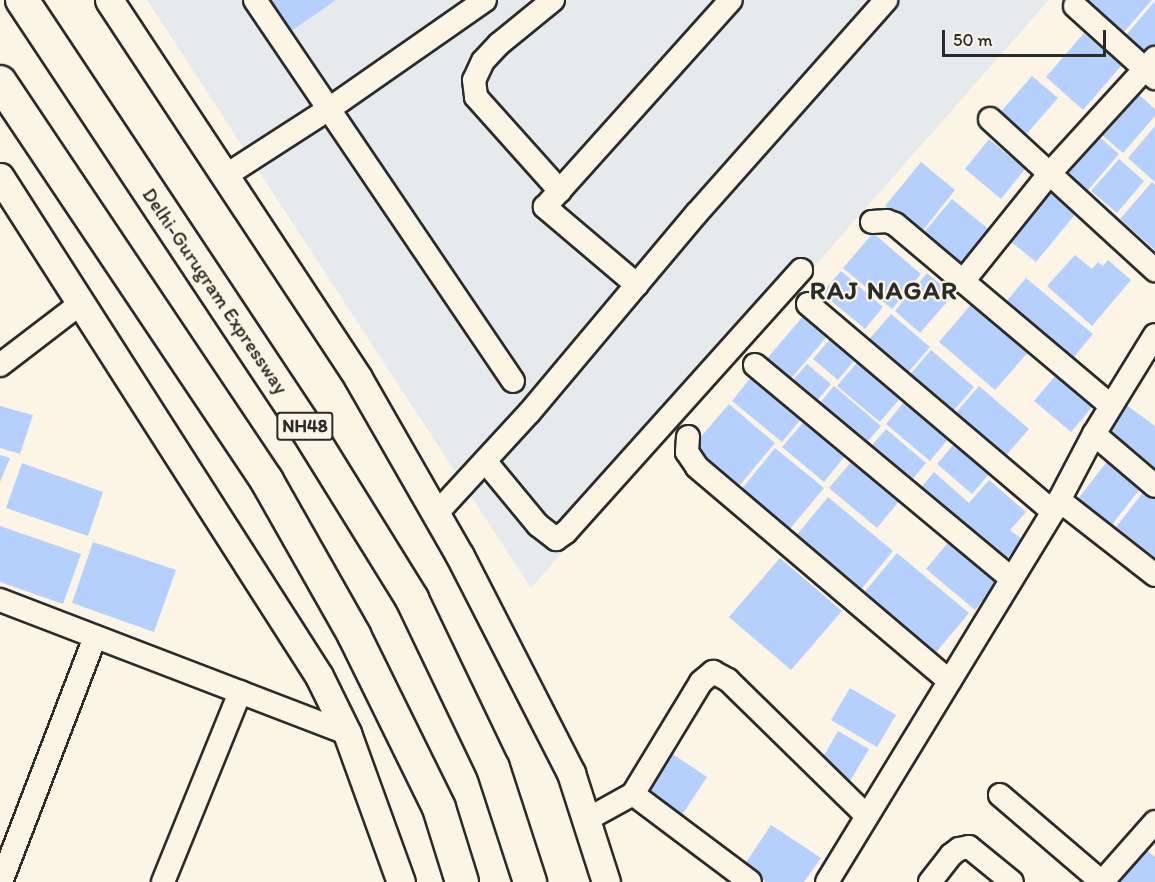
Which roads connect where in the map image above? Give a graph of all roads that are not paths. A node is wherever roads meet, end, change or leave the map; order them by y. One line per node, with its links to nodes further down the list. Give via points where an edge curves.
1 (22, 0): 52 (highway, Delhi-Gurugram Expressway / NH48, via 308,431 412,598 493,768)
2 (109, 0): 15 (main road)
3 (255, 0): 12 (street)
4 (485, 0): 9 (street)
5 (554, 0): 17 (street, via 499,44 483,61 474,80 476,97)
6 (731, 0): 17 (street)
7 (886, 0): 22 (street)
8 (1075, 6): 10 (street)
9 (455, 8): 12 (street)
10 (1152, 68): 14 (street)
11 (0, 82): 51 (highway, NH48, via 267,481 354,635 439,808)
12 (329, 109): 15 (street); 28 (street)
13 (990, 119): 14 (street)
14 (1050, 173): 20 (street); 21 (street)
15 (225, 176): 35 (main road, via 358,378)
16 (0, 177): 23 (main road)
17 (560, 191): 22 (street, via 545,207)
18 (872, 222): 21 (street, via 895,224)
19 (801, 270): 32 (street, via 556,539 538,525)
20 (1155, 270)
21 (964, 280): 29 (street)
22 (637, 285): 32 (street)
23 (81, 303): 26 (street); 42 (main road, via 319,676)
24 (808, 304): 34 (street)
25 (1155, 335): 29 (street)
26 (0, 365)
27 (755, 365): 37 (street)
28 (513, 381)
29 (1111, 406): 30 (street)
30 (1094, 434): 33 (street); 34 (street)
31 (688, 437): 40 (street, via 687,452 697,467)
32 (484, 461): 35 (street)
33 (1155, 486)
34 (1056, 506): 36 (street); 37 (street)
35 (436, 514): 46 (main road, via 571,773)
36 (1155, 575)
37 (1011, 579): 40 (street)
38 (2, 607): 39 (street)
39 (95, 637): 41 (street); 48 (street)
40 (949, 681): 45 (street)
41 (240, 692): 42 (street); 49 (street)
42 (347, 733): 50 (main road)
43 (633, 794): 45 (street, via 701,682 713,672 728,680); 46 (street); 54 (street)
44 (1000, 795): 58 (street)
45 (867, 816): 55 (street)
46 (586, 820): 53 (main road)
47 (1155, 822): 58 (street)
48 (1, 882)
49 (163, 882)
50 (400, 882)
51 (462, 882)
52 (530, 882)
53 (606, 882)
54 (750, 882)
55 (827, 882)
56 (930, 882): 57 (street, via 951,855 969,847)
57 (1011, 882)
58 (1102, 882)

